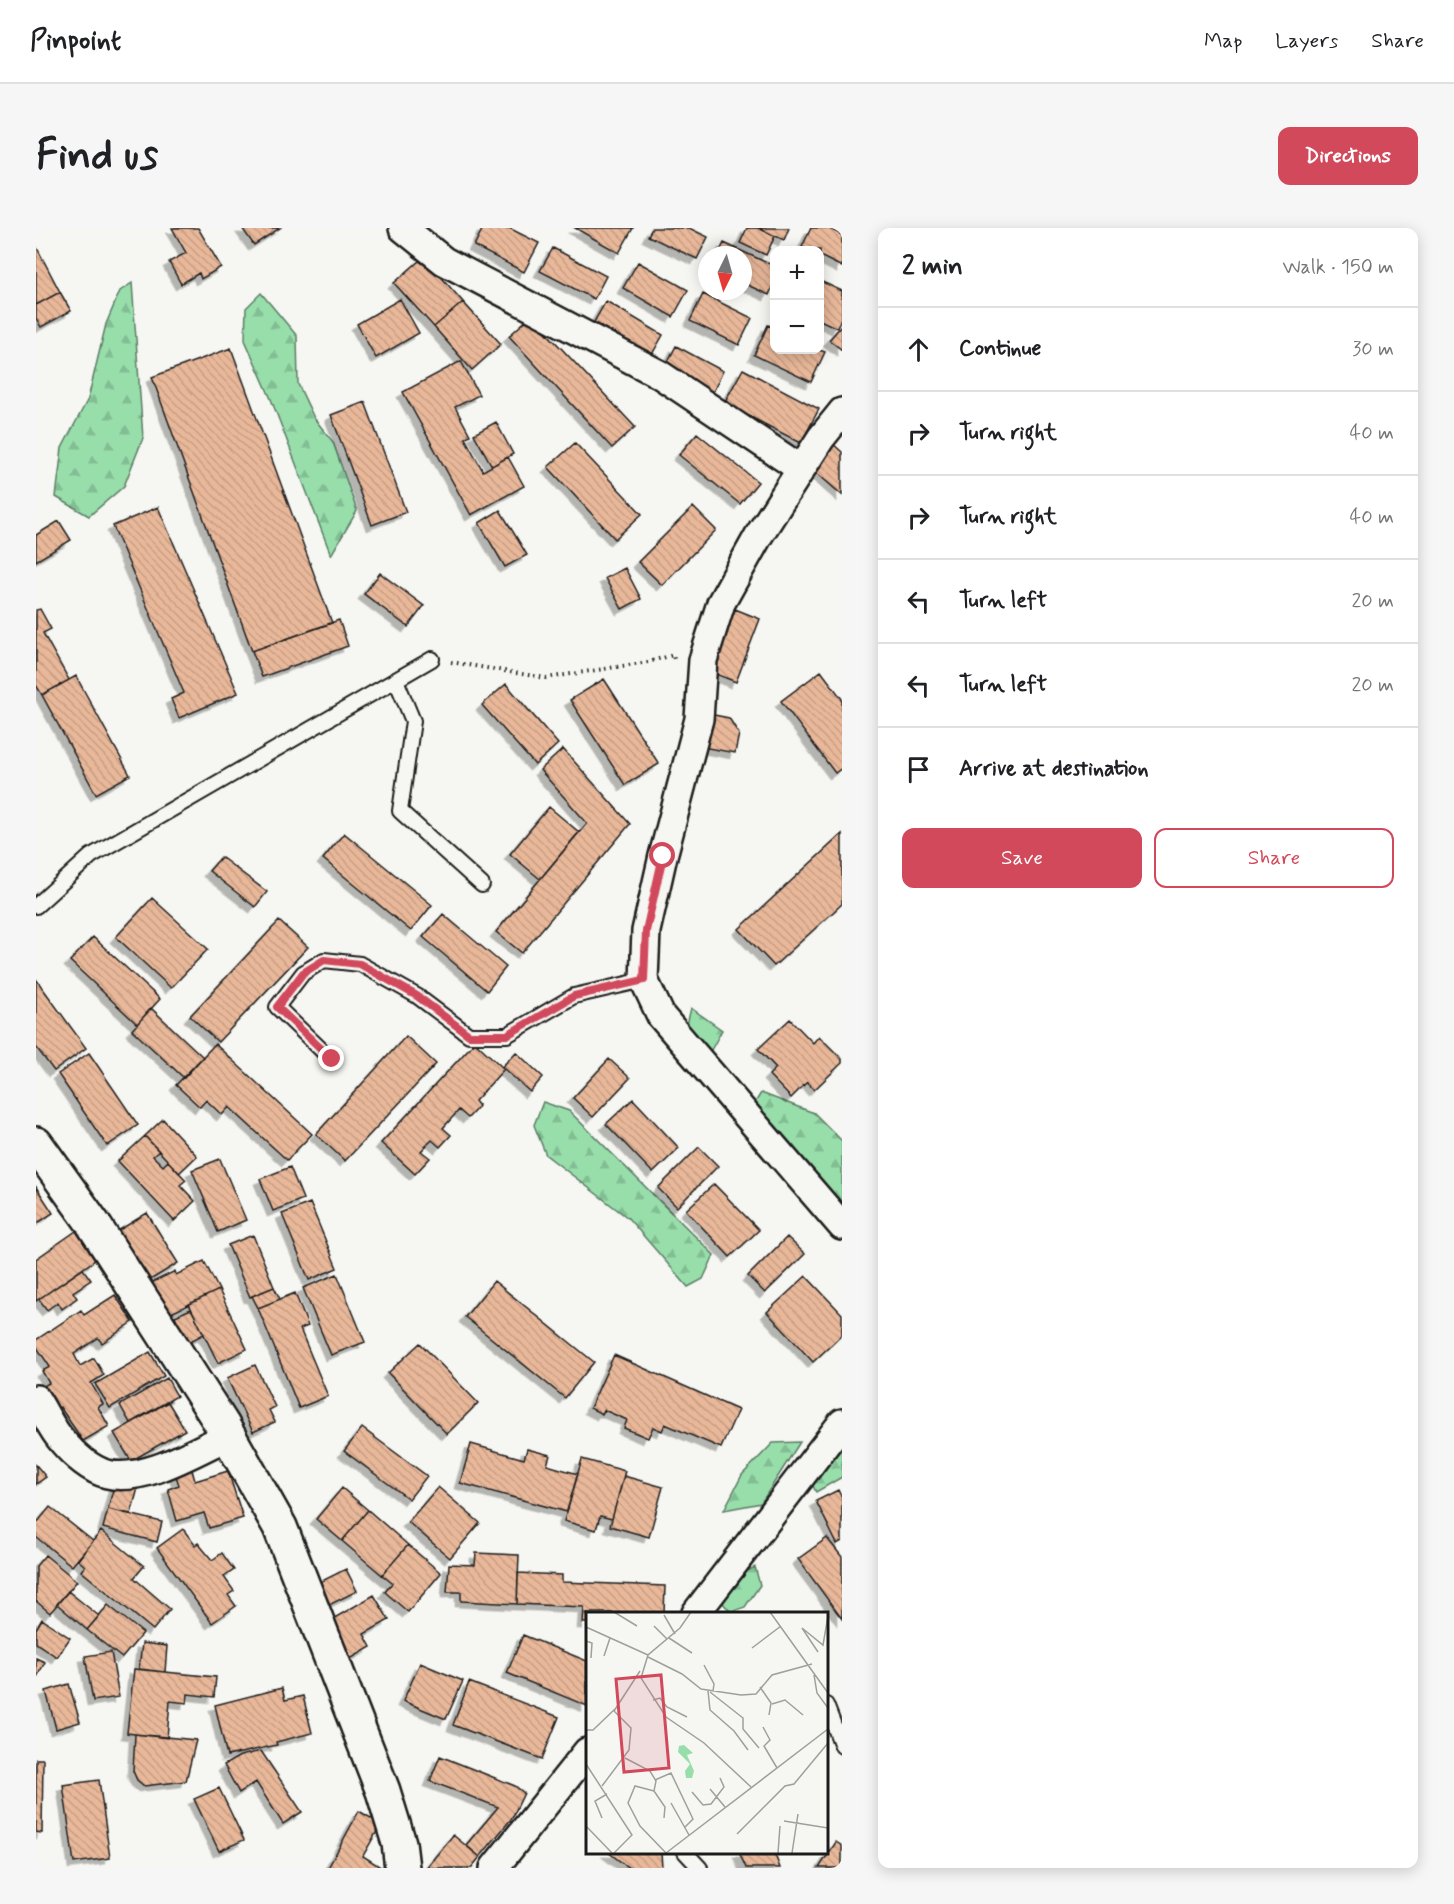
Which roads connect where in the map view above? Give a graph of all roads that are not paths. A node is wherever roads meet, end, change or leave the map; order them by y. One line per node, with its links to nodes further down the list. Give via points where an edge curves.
1 (402, 228): 3 (street, via 444,261 659,374)
2 (842, 412): 3 (street)
3 (801, 469): 8 (street, via 721,603 703,660 699,718 646,931)
4 (432, 659): 5 (lane)
5 (396, 680): 6 (lane, via 413,721 400,811); 7 (lane, via 92,856)
6 (483, 885)
7 (36, 906)
8 (644, 980): 9 (lane, via 574,996 507,1035 469,1035 417,996 360,964 324,960 303,973 277,1007); 11 (street, via 661,1016)
9 (332, 1059)
10 (36, 1144): 14 (street, via 92,1222)
11 (842, 1226)
12 (36, 1399): 14 (street, via 63,1442 90,1467 106,1474 144,1473)
13 (842, 1423): 15 (street)
14 (228, 1436): 20 (street, via 280,1527 383,1791 399,1843)
15 (704, 1610)
16 (827, 1710): 17 (lane)
17 (842, 1746)
18 (583, 1765): 21 (street)
19 (687, 1853): 22 (lane)
20 (402, 1868)
21 (494, 1868)
22 (700, 1868)

